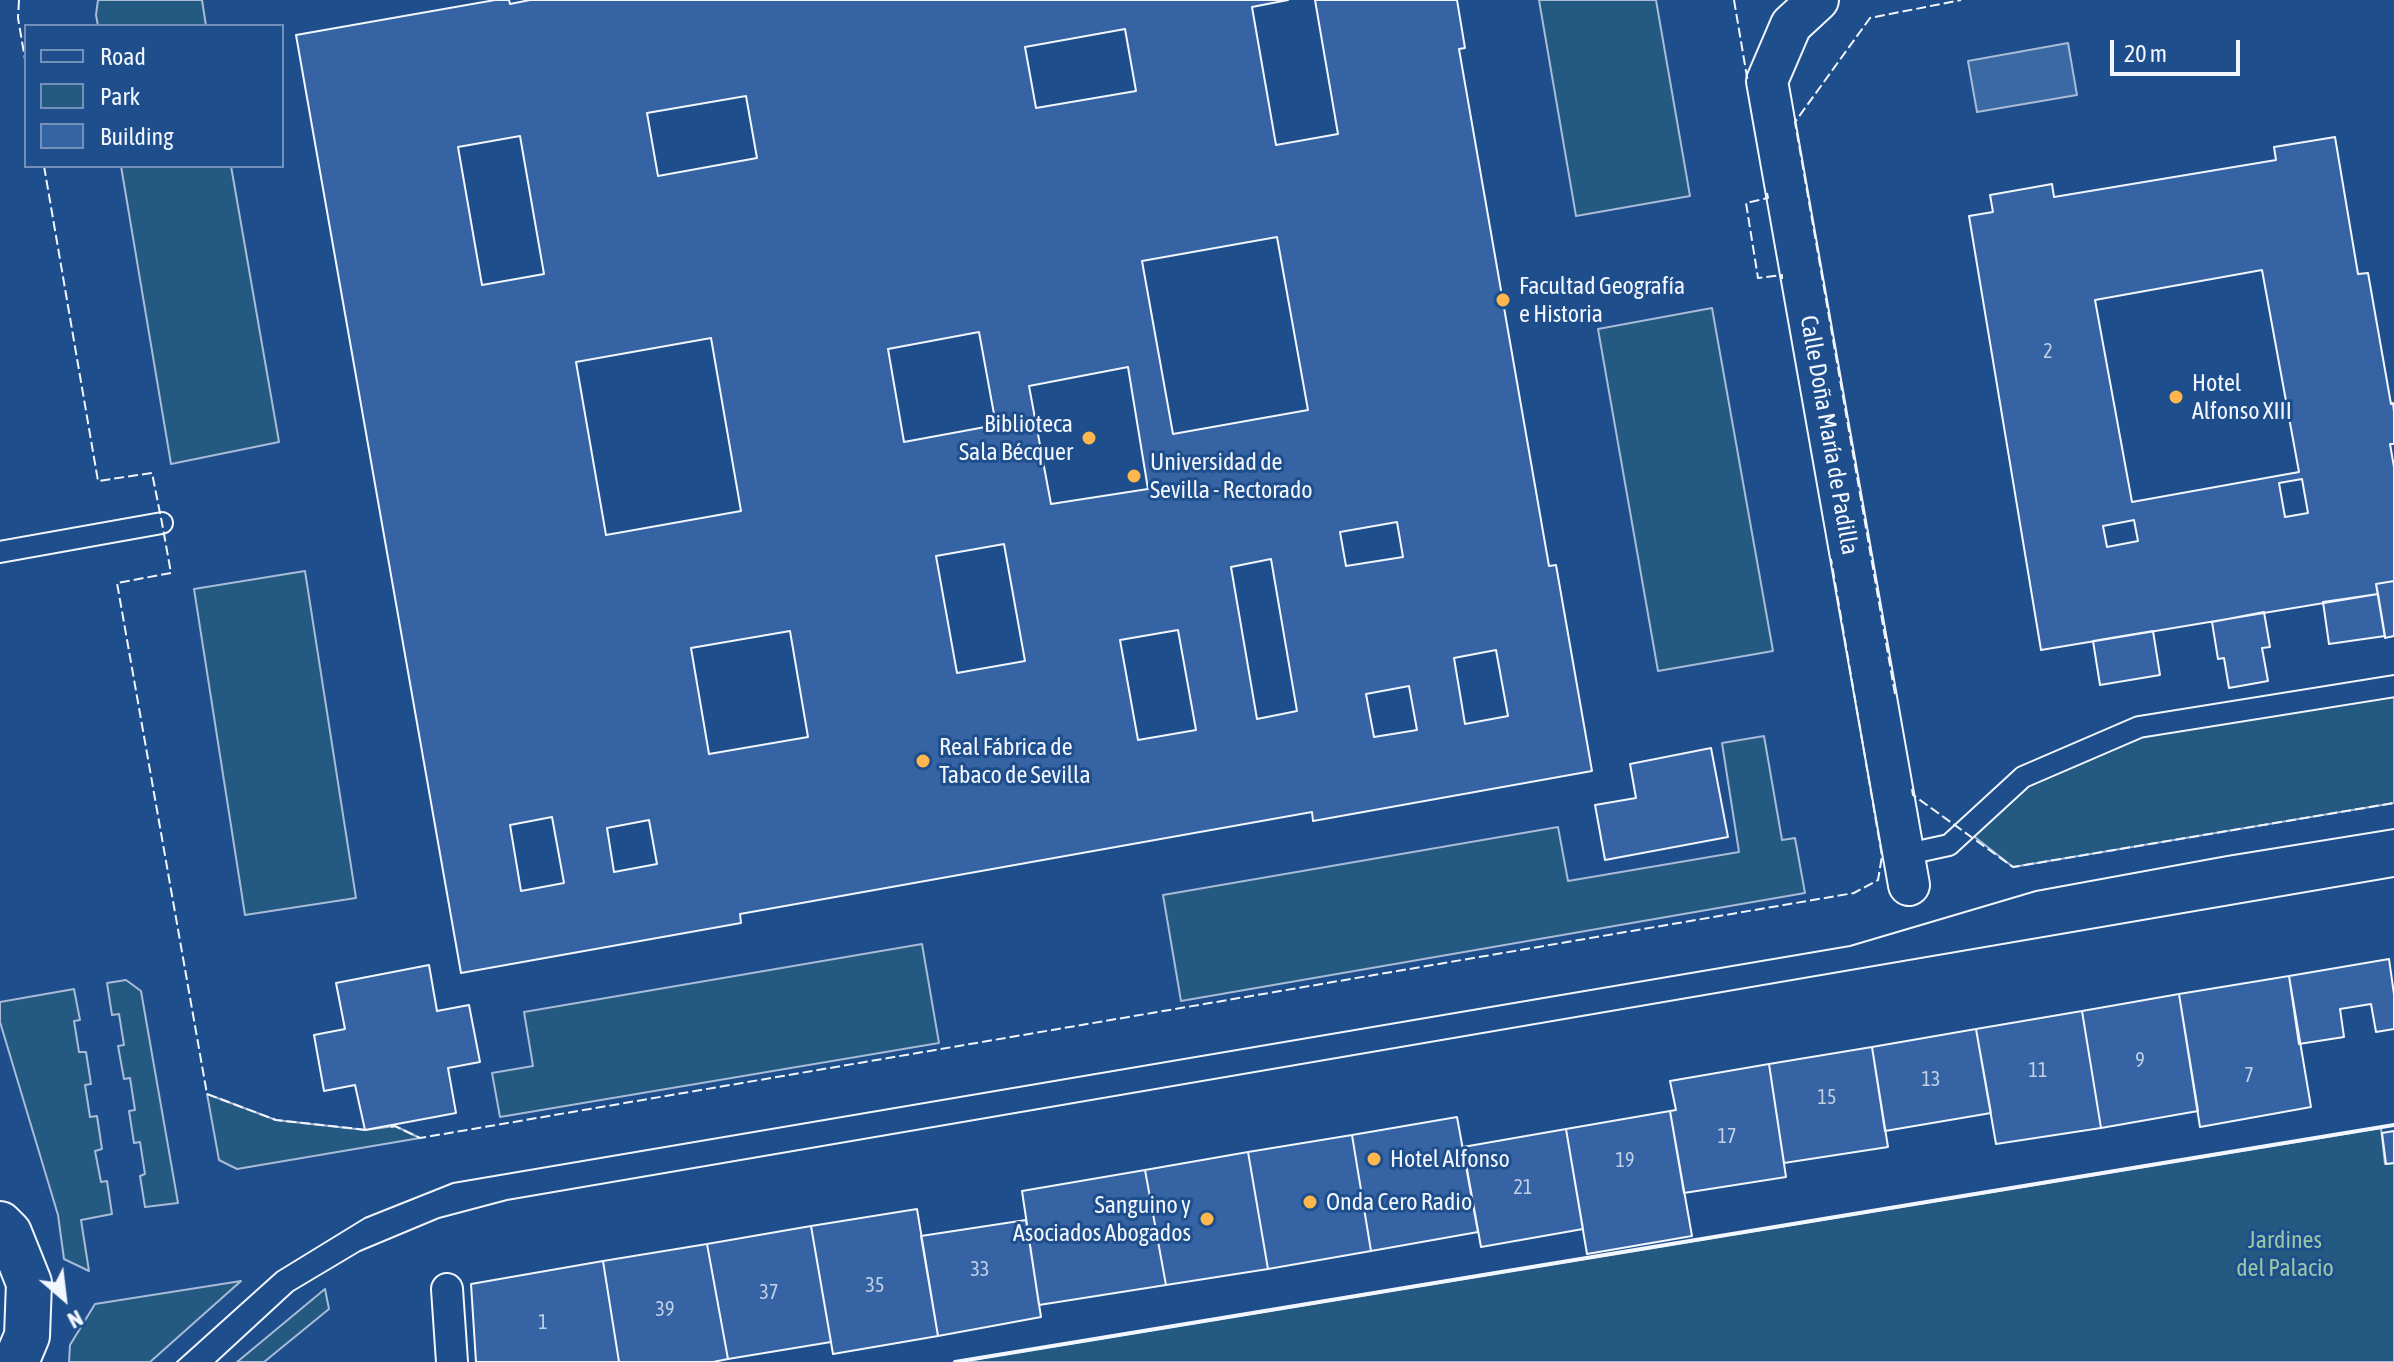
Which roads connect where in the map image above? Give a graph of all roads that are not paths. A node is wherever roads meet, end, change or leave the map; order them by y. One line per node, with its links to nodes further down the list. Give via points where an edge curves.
1 (1818, 0): 5 (street, Calle Doña María de Padilla, via 1791,25 1767,81)
2 (162, 523): 3 (lane)
3 (0, 552)
4 (2394, 686): 5 (lane, via 2139,727 2023,777 1949,845)
5 (1906, 870)
6 (0, 1224): 8 (main road, via 9,1233 29,1283 27,1336)
7 (447, 1289): 9 (street)
8 (16, 1362)
9 (452, 1362)

